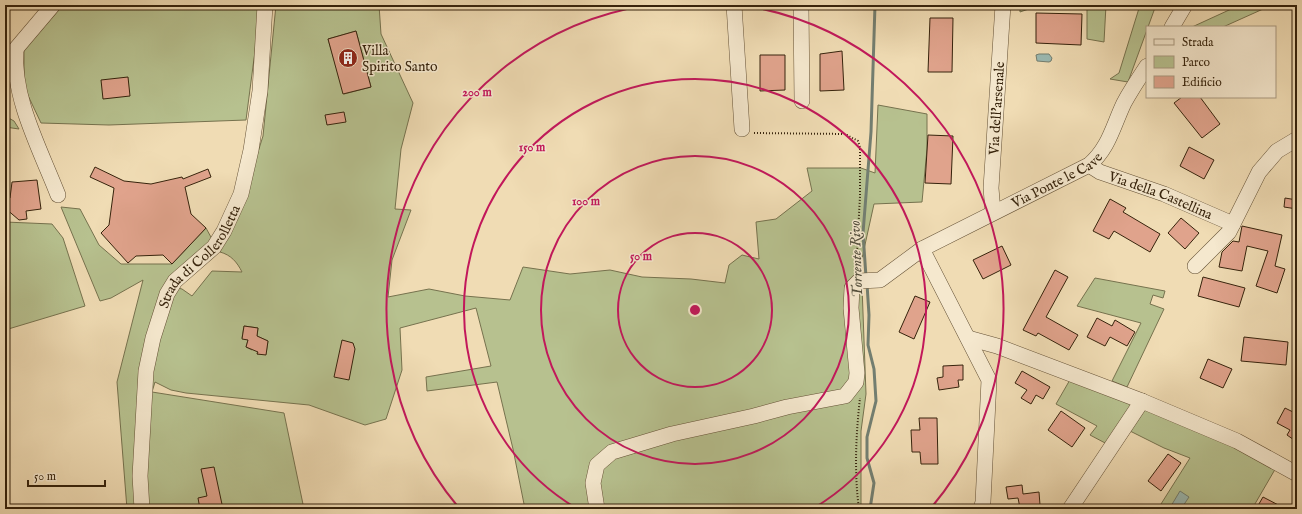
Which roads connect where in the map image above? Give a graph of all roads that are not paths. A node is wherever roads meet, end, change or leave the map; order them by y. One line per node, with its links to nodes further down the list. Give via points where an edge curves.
1 (53, 5): 8 (street)
2 (265, 5): 25 (street, Strada di Collerolletta, via 260,91 241,194 214,247 175,282 167,294 153,338 146,371 140,476)
3 (734, 5): 14 (street)
4 (801, 5): 13 (street)
5 (1003, 5): 18 (street, Via dell'arsenale, via 991,188)
6 (1185, 5): 7 (street)
7 (1173, 26)
8 (16, 50): 9 (street); 12 (street)
9 (5, 60)
10 (1146, 68): 16 (street, Via Ponte le Cave, via 1125,103 1106,147)
11 (5, 82): 12 (street)
12 (19, 94): 17 (street)
13 (802, 101)
14 (742, 129)
15 (1297, 139): 19 (street, Via della Castellina, via 1277,151 1260,172)
16 (1089, 165): 18 (street, Via Ponte le Cave); 19 (street, Via della Castellina, via 1100,172 1164,194)
17 (58, 195)
18 (993, 212): 20 (street, Via Ponte le Cave)
19 (1234, 224): 21 (street, Via della Castellina)
20 (922, 249): 22 (street); 26 (street, Via Ponte le Cave, via 852,288 851,308 857,373 856,382 845,396 672,434 612,452 597,465 593,483)
21 (1195, 266)
22 (968, 338): 23 (street, via 998,346); 27 (street, via 989,380)
23 (1142, 401): 24 (street, via 1237,441); 28 (street)
24 (1297, 474)
25 (142, 509)
26 (597, 509)
27 (981, 509)
28 (1070, 509)

